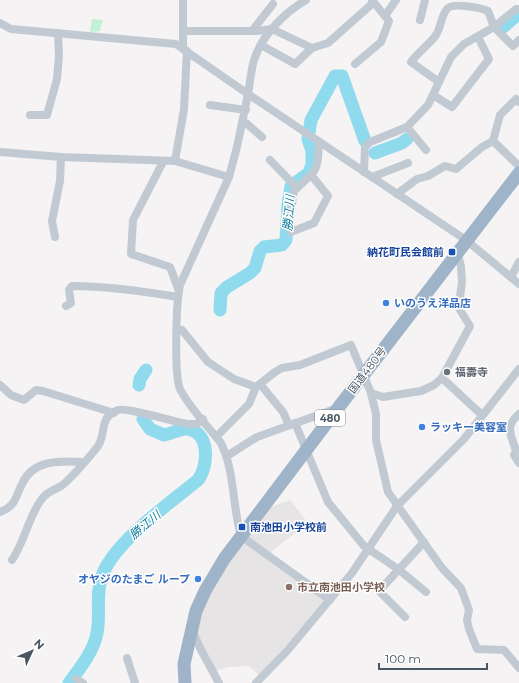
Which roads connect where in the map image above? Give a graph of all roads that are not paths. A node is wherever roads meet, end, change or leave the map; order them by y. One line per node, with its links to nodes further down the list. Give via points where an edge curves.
1 (183, 0): 14 (street)
2 (306, 0): 12 (street, via 291,10)
3 (396, 0): 8 (street)
4 (425, 0): 9 (street)
5 (372, 2): 8 (street); 19 (street, via 328,43)
6 (274, 4): 13 (street)
7 (519, 9): 11 (street)
8 (385, 16): 21 (street, via 388,21 381,42)
9 (420, 20)
10 (1, 27): 15 (street)
11 (494, 27): 16 (street); 17 (street, via 513,46); 22 (street, via 488,11 483,9 455,5 446,10 437,34 419,50 411,62)
12 (272, 29): 13 (street); 18 (street); 19 (street)
13 (252, 30): 14 (street)
14 (183, 31): 20 (street)
15 (58, 33): 20 (street, via 176,44); 28 (street, via 57,79 47,115)
16 (478, 37): 22 (street, via 451,56); 24 (street, via 489,60 452,106)
17 (519, 40)
18 (261, 45): 19 (street, via 295,64); 23 (street, via 254,60)
19 (312, 48)
20 (185, 50): 23 (street); 39 (street, via 184,109)
21 (355, 64)
22 (439, 82): 24 (street)
23 (248, 94): 27 (street); 32 (street)
24 (433, 95): 30 (street, via 428,106)
25 (519, 102): 33 (street, via 516,99 500,115)
26 (210, 105): 27 (street)
27 (246, 110): 29 (street)
28 (30, 115)
29 (243, 122): 31 (street); 45 (street)
30 (407, 127): 34 (street); 42 (street, via 370,142 365,147)
31 (262, 137)
32 (313, 138): 42 (street); 44 (street, via 318,162)
33 (493, 141): 41 (street); 48 (street, via 456,169 445,166 428,176 416,179)
34 (426, 150)
35 (0, 152): 36 (street)
36 (60, 157): 38 (street); 49 (street, via 60,181 52,221)
37 (270, 160): 47 (street)
38 (163, 162): 39 (street); 55 (street, via 133,220 131,254 170,267)
39 (176, 162): 45 (street)
40 (408, 163): 46 (street)
41 (519, 166)
42 (364, 172): 46 (street)
43 (519, 173): 50 (highway, 国道480号 / 480)
44 (312, 176): 47 (street); 47 (street, via 328,196 314,223 291,232 290,218)
45 (229, 177): 55 (street)
46 (372, 177): 48 (street)
47 (295, 186)
48 (397, 194): 50 (street)
49 (55, 238)
50 (466, 240): 51 (highway, 国道480号 / 480); 53 (street)
51 (457, 252): 59 (highway, 国道480号 / 480); 60 (street, via 462,282 460,310 470,326)
52 (519, 262): 53 (street)
53 (511, 277): 54 (street)
54 (519, 284)
55 (178, 294): 56 (street, via 103,286 72,286 69,290 70,303); 57 (street)
56 (66, 306)
57 (177, 330): 62 (street, via 182,330 208,362 234,379); 68 (street, via 177,378 184,396)
58 (518, 372): 67 (street)
59 (363, 374): 62 (street, via 351,345 300,365 282,368); 63 (street); 65 (highway, 国道480号 / 480)
60 (442, 378): 63 (street, via 434,385 421,390 383,397); 67 (street)
61 (0, 385): 64 (street, via 11,395 24,400 36,390 43,390)
62 (258, 385): 69 (street); 70 (street, via 249,404)
63 (371, 393): 75 (street, via 384,481)
64 (114, 412): 68 (street, via 122,410 187,424 197,424); 73 (street, via 104,421 98,446)
65 (335, 412): 69 (street, via 332,410); 71 (highway, 国道480号 / 480)
66 (519, 414): 74 (street, via 511,421 509,427 516,450 514,455)
67 (482, 415): 75 (street, via 464,439)
68 (202, 420): 70 (street)
69 (292, 424): 71 (street); 72 (street, via 257,437)
70 (216, 437): 72 (street)
71 (306, 450): 77 (highway, 国道480号 / 480); 79 (street, via 332,510)
72 (226, 456): 77 (street, via 235,491)
73 (84, 462): 76 (street, via 64,461 33,469 26,477 17,499 6,510); 80 (street, via 65,482 48,491 42,498)
74 (519, 463)
75 (397, 506): 78 (street); 79 (street)
76 (0, 512)
77 (241, 536): 83 (street); 85 (highway, 国道480号 / 480, via 205,591)
78 (424, 542): 81 (street); 87 (street, via 465,594 469,629 477,648 504,650)
79 (369, 549): 81 (street); 83 (street)
80 (12, 560)
81 (398, 569): 82 (street); 84 (street, via 380,591)
82 (426, 592)
83 (330, 600): 91 (street)
84 (405, 617)
85 (191, 628): 89 (highway, 国道480号 / 480, via 184,664); 90 (street)
86 (127, 658): 88 (street)
87 (519, 668)
88 (135, 683)
89 (185, 683)
90 (219, 683)
91 (256, 683)

